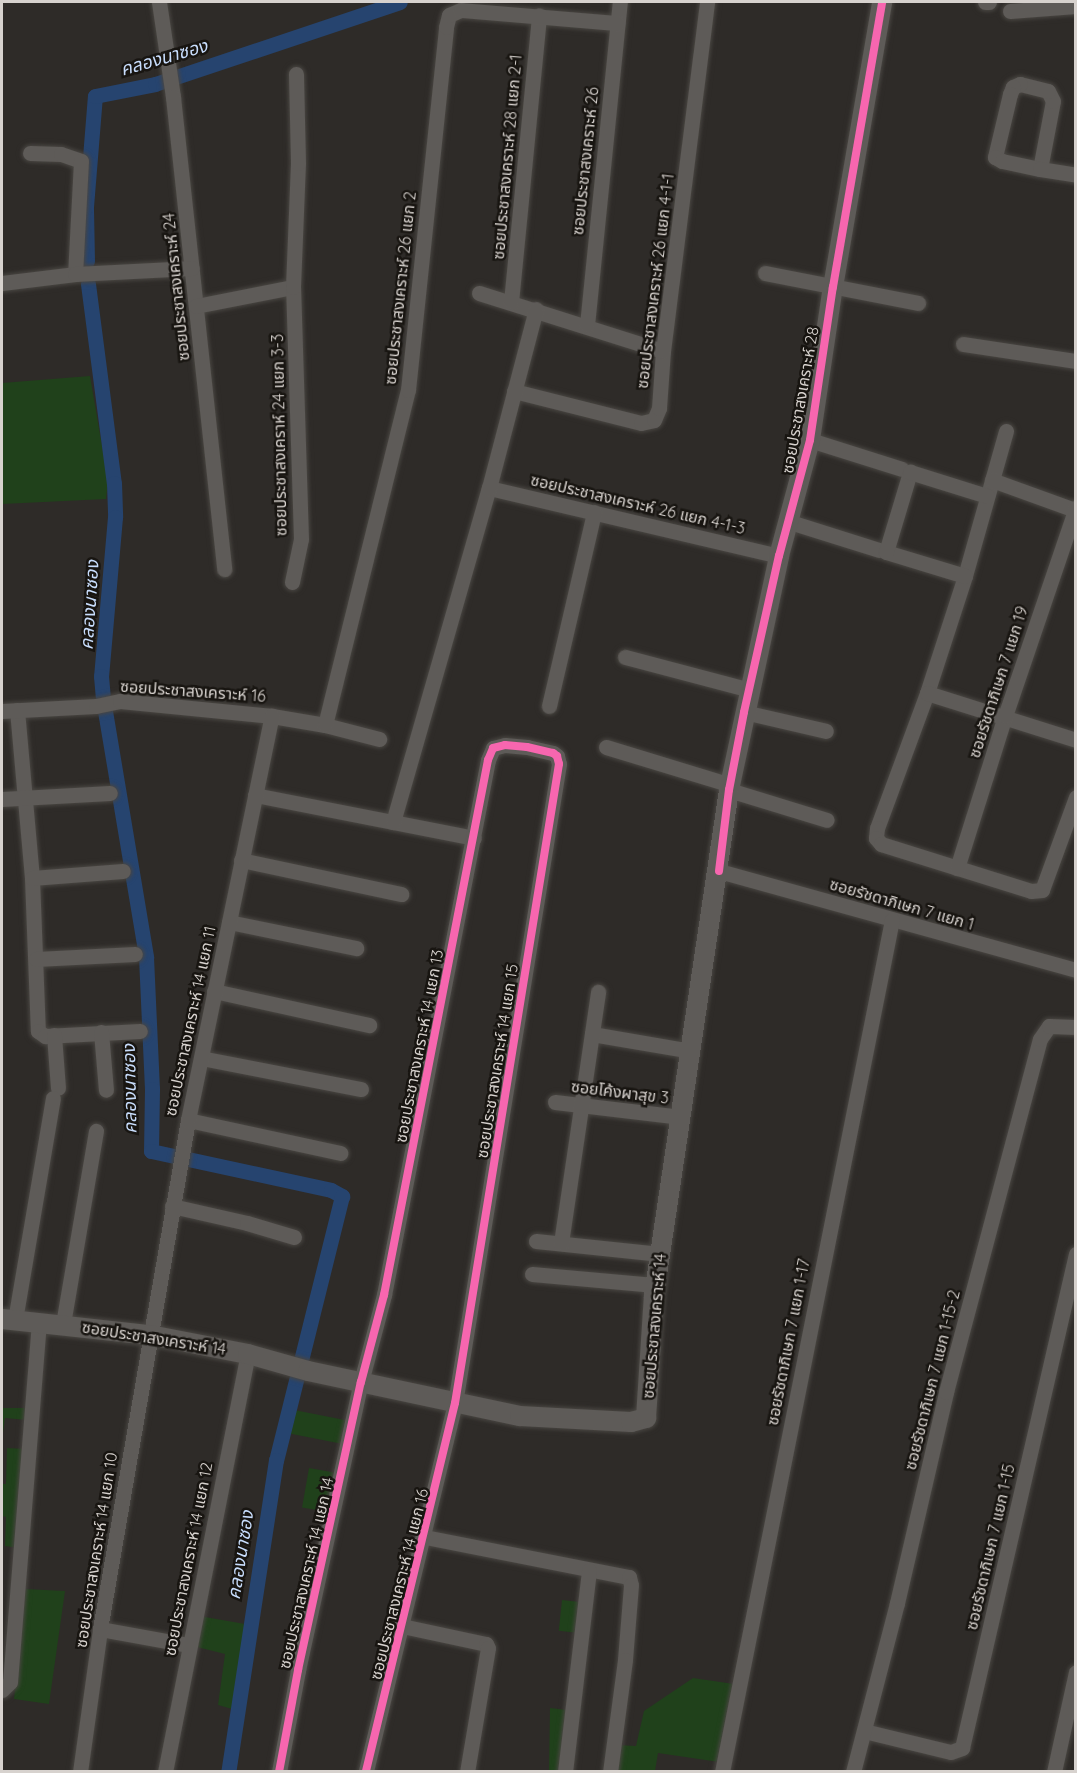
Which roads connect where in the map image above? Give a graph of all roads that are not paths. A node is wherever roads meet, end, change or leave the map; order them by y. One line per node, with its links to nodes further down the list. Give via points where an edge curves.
1 (159, 2): 13 (street, ซอยประชาสงเคราะห์ 24)
2 (620, 2): 8 (street, ซอยประชาสงเคราะห์ 26)
3 (707, 2): 26 (street, ซอยประชาสงเคราะห์ 26 แยก 4-1-1)
4 (882, 2): 18 (street, ซอยประชาสงเคราะห์ 28)
5 (1076, 6): 6 (street)
6 (1010, 11)
7 (539, 15): 8 (street, ซอยประชาสงเคราะห์ 26 แยก 2); 20 (street, ซอยประชาสงเคราะห์ 28 แยก 2-1); 51 (street, ซอยประชาสงเคราะห์ 26 แยก 2, via 461,10 449,15 408,390)
8 (617, 22): 24 (street, ซอยประชาสงเคราะห์ 26)
9 (296, 74): 17 (street, ซอยประชาสงเคราห์ 24 แยก 3-3, via 298,162)
10 (30, 153): 15 (street, via 61,154 81,161)
11 (1040, 169): 11 (street, via 995,157 1010,94 1020,84 1048,91 1053,100); 12 (street)
12 (1076, 175)
13 (192, 268): 15 (street); 22 (street, ซอยประชาสงเคราะห์ 24)
14 (765, 273): 18 (street)
15 (75, 274): 16 (street)
16 (2, 283)
17 (293, 287): 22 (street); 42 (street, ซอยประชาสงเคราห์ 24 แยก 3-3, via 301,539)
18 (833, 287): 21 (street); 30 (street, ซอยประชาสงเคราะห์ 28)
19 (479, 293): 20 (street)
20 (511, 302): 23 (street)
21 (918, 303)
22 (196, 306): 40 (street, ซอยประชาสงเคราะห์ 24)
23 (536, 309): 24 (street); 28 (street)
24 (587, 325): 26 (street)
25 (963, 344): 27 (street)
26 (663, 351): 28 (street, ซอยประชาสงเคราะห์ 26 แยก 4-1-1, via 659,408 654,420 641,423)
27 (1076, 361)
28 (514, 391): 33 (street)
29 (1006, 431): 32 (street)
30 (810, 440): 31 (street); 37 (street, ซอยประชาสงเคราะห์ 28)
31 (902, 469)
32 (992, 480): 34 (street); 35 (street)
33 (489, 488): 36 (street, ซอยประชาสงเคราะห์ 26 แยก 4-1-3); 64 (street)
34 (987, 496): 41 (street); 41 (street, via 910,472 886,552)
35 (1075, 509): 50 (street, ซอยรัชดาภิเษก 7 แยก 19)
36 (594, 512): 39 (street, ซอยประชาสงเคราะห์ 26 แยก 4-1-3); 46 (street)
37 (790, 522): 38 (street); 39 (street, ซอยประชาสงเคราะห์ 28)
38 (879, 550)
39 (779, 556): 44 (street, ซอยประชาสงเคราะห์ 28)
40 (224, 569)
41 (965, 576): 45 (street)
42 (292, 582)
43 (625, 657): 44 (street)
44 (750, 690): 48 (street, ซอยประชาสงเคราะห์ 28)
45 (927, 693): 50 (street); 67 (street, via 876,838 881,844)
46 (549, 706)
47 (9, 710): 49 (street, ซอยประชาสงเคราะห์ 16, via 96,706 120,701); 61 (street)
48 (744, 712): 52 (street); 57 (street, ซอยประชาสงเคราะห์ 28)
49 (272, 716): 51 (street, ซอยประชาสงเคราะห์ 16); 59 (street, ซอยประชาสงเคราะห์ 14 แยก 11)
50 (1005, 716): 54 (street); 67 (street, ซอยรัชดาภิเษก 7 แยก 19)
51 (325, 724): 53 (street, ซอยประชาสงเคราะห์ 16)
52 (826, 731)
53 (379, 739)
54 (1076, 740)
55 (527, 747): 65 (street, ซอยประชาสงเคราะห์ 14 แยก 13, via 493,748); 110 (street, ซอยประชาสงเคราะห์ 14 แยก 15, via 552,753 559,764)
56 (606, 747): 57 (street)
57 (730, 788): 63 (street); 69 (street, ซอยประชาสงเคราะห์ 28)
58 (110, 793): 61 (street)
59 (255, 795): 64 (street); 66 (street, ซอยประชาสงเคราะห์ 14 แยก 11)
60 (1076, 797): 67 (street, via 1042,890 1031,891)
61 (26, 798): 62 (street); 70 (street)
62 (2, 799)
63 (827, 820)
64 (393, 822): 65 (street)
65 (474, 838): 109 (street, ซอยประชาสงเคราะห์ 14 แยก 13, via 384,1295)
66 (241, 860): 71 (street); 73 (street, ซอยประชาสงเคราะห์ 14 แยก 11)
67 (957, 868)
68 (123, 871): 70 (street)
69 (719, 871): 72 (street, ซอยรัชดาภิเษก 7 แยก 1); 86 (street, ซอยประชาสงเคราะห์ 14)
70 (32, 878): 76 (street)
71 (401, 894)
72 (892, 920): 77 (street, ซอยรัชดาภิเษก 7 แยก 1); 127 (street, ซอยรัชดาภิเษก 7 แยก 1-17)
73 (229, 922): 74 (street); 78 (street, ซอยประชาสงเคราะห์ 14 แยก 11)
74 (356, 948)
75 (135, 954): 76 (street)
76 (36, 959): 85 (street, via 38,1031 41,1035)
77 (1076, 970)
78 (214, 991): 80 (street); 87 (street, ซอยประชาสงเคราะห์ 14 แยก 11)
79 (598, 992): 84 (street)
80 (369, 1025)
81 (1076, 1026): 118 (street, ซอยรัชดาภิเษก 7 แยก 1-15-2, via 1049,1026 1040,1039 946,1392)
82 (140, 1031): 83 (street)
83 (101, 1032): 85 (street); 89 (street)
84 (592, 1034): 86 (street); 91 (street)
85 (54, 1035): 104 (street, via 56,1093)
86 (691, 1051): 92 (street, ซอยประชาสงเคราะห์ 14)
87 (201, 1058): 88 (street); 93 (street, ซอยประชาสงเคราะห์ 14 แยก 11)
88 (362, 1089)
89 (106, 1090)
90 (555, 1102): 91 (street, ซอยโค้งผาสุข 3)
91 (581, 1105): 92 (street, ซอยโค้งผาสุข 3); 99 (street)
92 (681, 1117): 100 (street, ซอยประชาสงเคราะห์ 14)
93 (188, 1120): 95 (street); 96 (street, ซอยประชาสงเคราะห์ 14 แยก 11)
94 (96, 1131): 106 (street)
95 (340, 1153)
96 (172, 1206): 97 (street); 107 (street, ซอยประชาสงเคราะห์ 14 แยก 11)
97 (294, 1237)
98 (536, 1241): 99 (street)
99 (561, 1243): 100 (street)
100 (660, 1254): 103 (street, ซอยประชาสงเคราะห์ 14)
101 (1076, 1254): 118 (street, ซอยรัชดาภิเษก 7 แยก 1-15, via 962,1748 951,1752)
102 (532, 1274): 103 (street)
103 (655, 1285): 110 (street, ซอยประชาสงเคราะห์ 14, via 646,1418 631,1422 519,1416)
104 (8, 1319): 105 (street, ซอยประชาสงเคราะห์ 14)
105 (39, 1322): 106 (street, ซอยประชาสงเคราะห์ 14); 117 (street, via 10,1682)
106 (63, 1324): 107 (street, ซอยประชาสงเคราะห์ 14)
107 (150, 1335): 108 (street, ซอยประชาสงเคราะห์ 14); 114 (street, ซอยประชาสงเคราะห์ 14 แยก 10)
108 (248, 1354): 109 (street, ซอยประชาสงเคราะห์ 14); 115 (street, ซอยประชาสงเคราะห์ 14 แยก 12)
109 (361, 1382): 110 (street, ซอยประชาสงเคราะห์ 14); 122 (street, ซอยประชาสงเคราะห์ 14 แยก 14)
110 (455, 1403): 111 (street, ซอยประชาสงเคราะห์ 14 แยก 16)
111 (425, 1537): 112 (street); 113 (street, ซอยประชาสงเคราะห์ 14 แยก 16)
112 (589, 1570): 125 (street); 126 (street, via 627,1576 630,1580 625,1660)
113 (402, 1626): 123 (street, ซอยประชาสงเคราะห์ 14 แยก 16); 124 (street, via 481,1641 487,1646)
114 (100, 1629): 115 (street); 120 (street, ซอยประชาสงเคราะห์ 14 แยก 10)
115 (189, 1645): 121 (street, ซอยประชาสงเคราะห์ 14 แยก 12)
116 (1076, 1672): 119 (street)
117 (2, 1690)
118 (864, 1731): 128 (street, ซอยรัชดาภิเษก 7 แยก 1-15-2)
119 (1069, 1736): 129 (street)
120 (80, 1772)
121 (165, 1772)
122 (279, 1772)
123 (366, 1772)
124 (467, 1772)
125 (565, 1772)
126 (610, 1772)
127 (722, 1772)
128 (854, 1772)
129 (1054, 1772)

